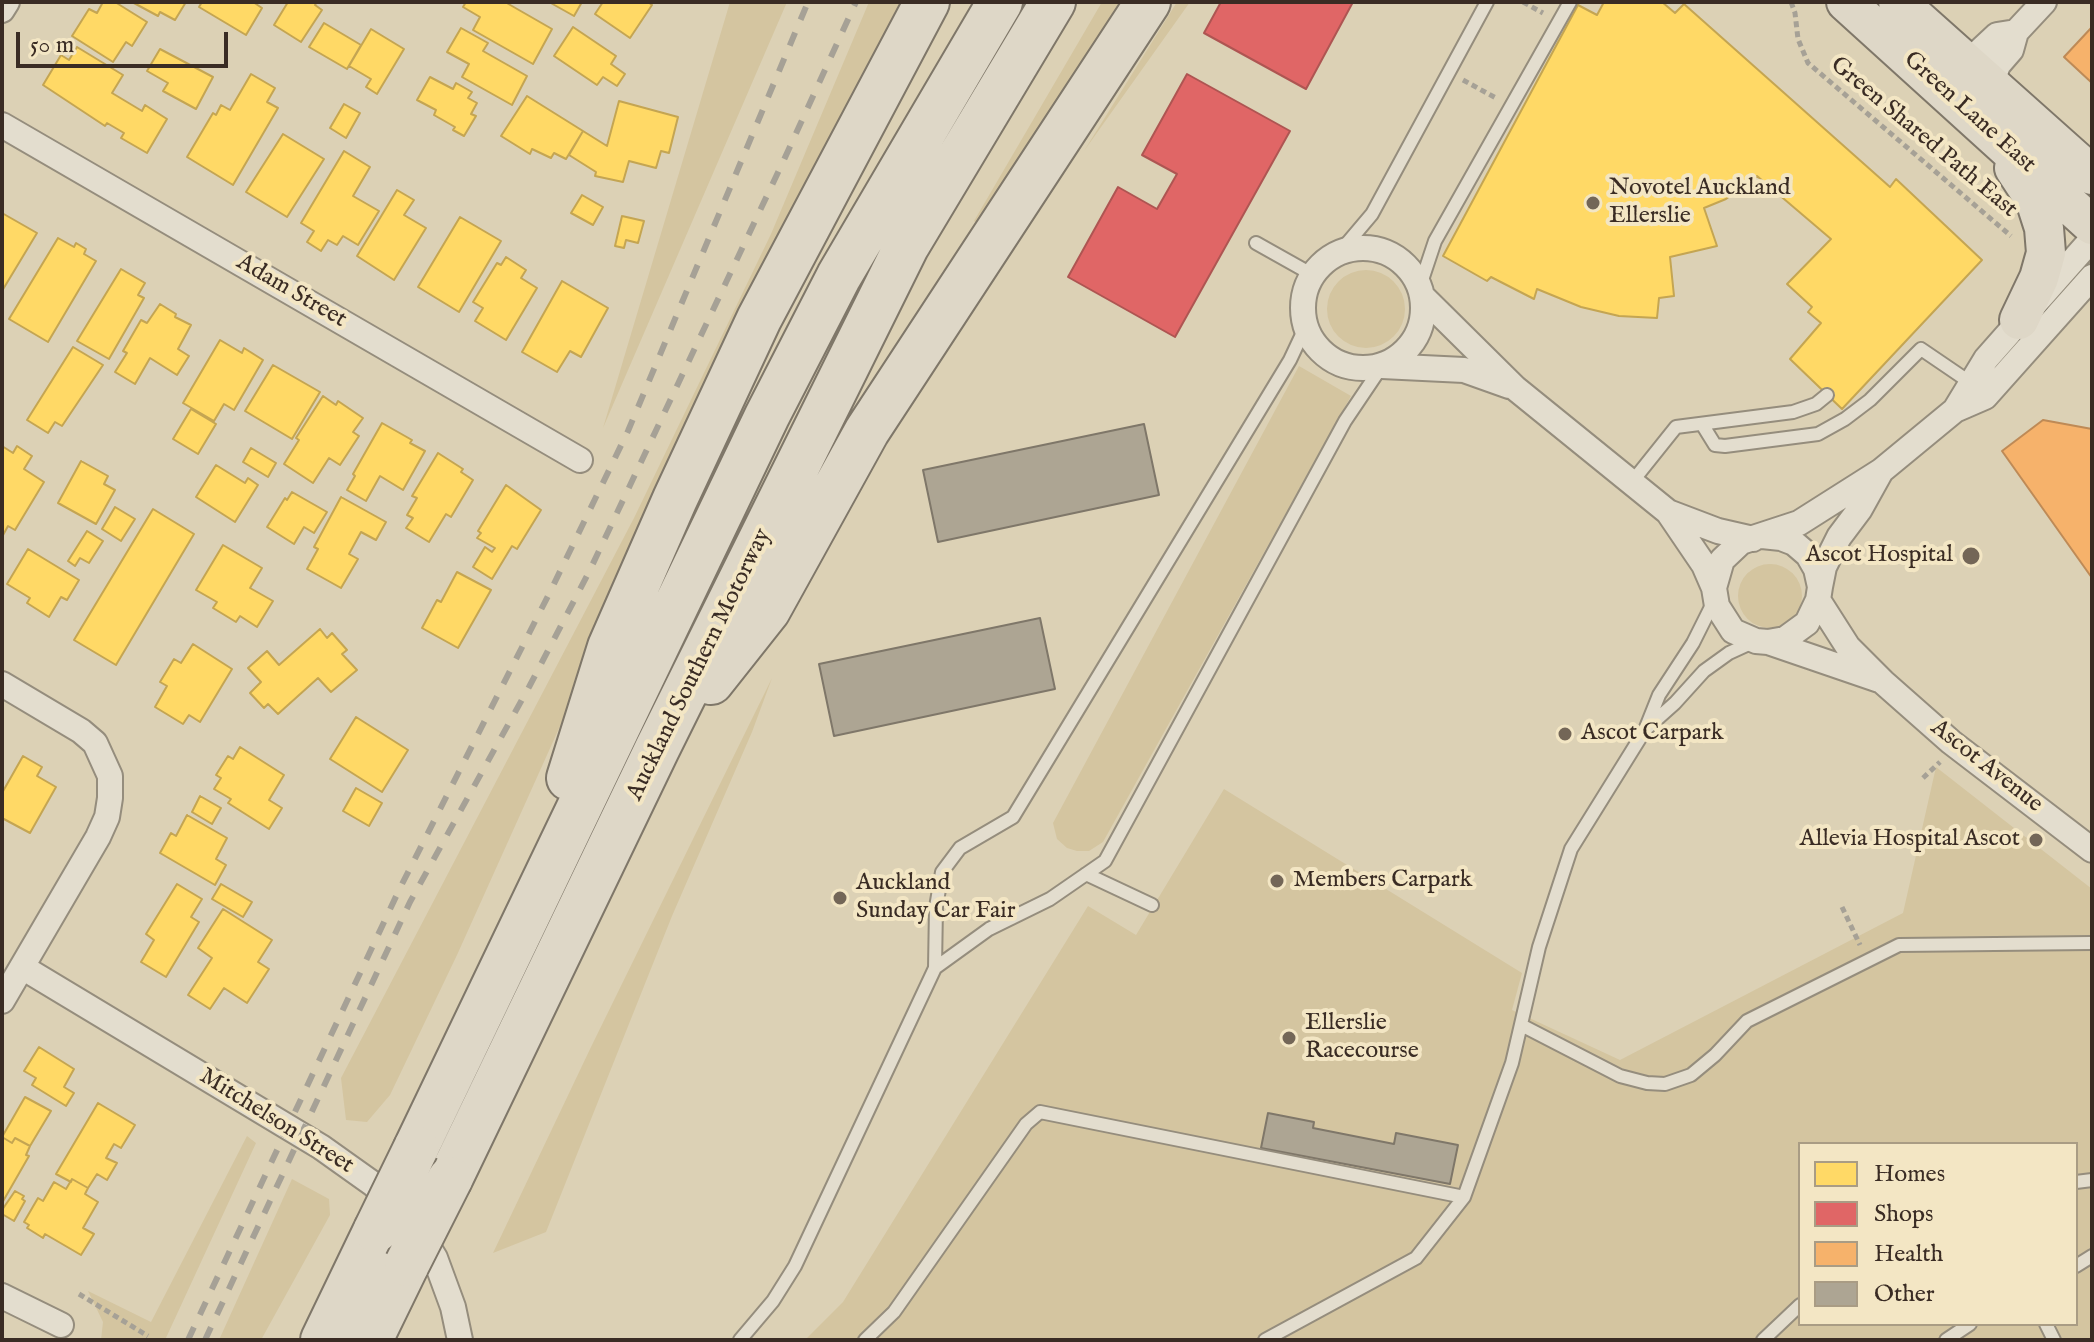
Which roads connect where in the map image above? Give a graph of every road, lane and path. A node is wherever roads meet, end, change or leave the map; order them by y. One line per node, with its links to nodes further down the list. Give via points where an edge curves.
1 (7, 2): 12 (street)
2 (927, 2): 53 (highway, via 759,319 662,526 610,647)
3 (1000, 2): 53 (highway, Auckland Southern Motorway, via 839,276)
4 (1053, 2): 46 (highway, Auckland Southern Motorway, via 906,247)
5 (1148, 2): 46 (highway, via 867,431 768,610)
6 (1487, 2): 23 (lane, via 1372,214)
7 (1570, 2): 26 (lane, via 1435,241)
8 (1791, 2): 20 (path, Green Shared Path East, via 1802,52 1817,73 2011,237)
9 (1846, 2): 17 (main road, Green Lane East)
10 (1898, 2): 13 (main road, Green Lane East)
11 (2044, 2): 13 (street, via 2016,32 2011,50 1998,65)
12 (2, 10)
13 (1979, 74): 18 (main road, Green Lane East)
14 (1459, 78): 15 (path)
15 (1508, 105)
16 (2, 125): 35 (street, Adam Street)
17 (1989, 130): 19 (main road, Green Lane East); 27 (main road, via 2035,200 2044,228 2046,253)
18 (2092, 175)
19 (2092, 225)
20 (2023, 234)
21 (2092, 239): 27 (street)
22 (1256, 243): 24 (lane)
23 (1339, 253): 24 (street); 26 (street, via 1357,248 1386,253 1409,269)
24 (1313, 275): 28 (street, via 1305,291)
25 (2092, 277): 33 (street, via 1985,397)
26 (1421, 291): 29 (street, via 1424,314 1419,331 1398,359); 31 (street)
27 (2019, 320): 30 (street)
28 (1306, 326): 29 (street, via 1327,357 1344,366); 57 (lane, via 1013,817 960,848 942,872)
29 (1382, 366): 31 (street, via 1464,370); 50 (lane, via 1345,421 1105,861)
30 (1971, 383): 33 (street); 34 (lane, via 1921,349 1870,400 1818,434 1725,446 1715,445)
31 (1515, 388): 37 (street)
32 (1827, 395): 34 (lane, via 1793,412)
33 (1955, 410): 36 (street)
34 (1702, 424): 37 (lane, via 1676,427)
35 (580, 460)
36 (1881, 471): 39 (street, via 1799,523); 41 (street, via 1839,537 1824,567)
37 (1632, 482): 38 (street)
38 (1668, 512): 39 (street, via 1718,531); 40 (street, via 1704,565)
39 (1757, 537): 40 (street, via 1741,542 1722,560); 41 (street, via 1781,538 1808,555)
40 (1715, 593): 42 (street, via 1733,631); 45 (lane)
41 (1819, 594): 42 (street, via 1801,629 1785,639); 43 (street, Ascot Avenue, via 1848,647)
42 (1762, 641): 43 (street, Ascot Avenue); 45 (lane, via 1729,653 1704,671)
43 (1883, 682): 49 (street, Ascot Avenue, via 1951,742)
44 (2, 684): 56 (street, via 81,731 95,743 110,776 107,817 98,837)
45 (1645, 730): 59 (lane, via 1571,849 1539,947)
46 (657, 749): 68 (highway, Auckland Southern Motorway, bridge)
47 (1941, 761): 48 (path)
48 (1923, 778)
49 (2092, 850)
50 (1086, 874): 51 (lane); 57 (lane, via 989,929)
51 (1152, 905)
52 (1842, 907): 55 (path)
53 (524, 922): 67 (highway, Auckland Southern Motorway, bridge)
54 (2092, 944): 55 (lane, via 1899,945)
55 (1867, 961): 59 (lane, via 1747,1021 1691,1075 1665,1084 1620,1076)
56 (22, 967): 58 (street); 69 (street, Mitchelson Street, via 321,1147 373,1184 415,1225 435,1258)
57 (935, 968): 70 (lane, via 795,1266)
58 (2, 1001)
59 (1523, 1026): 60 (lane)
60 (1464, 1197): 71 (lane, via 1040,1112 1026,1124 894,1312); 72 (lane, via 1416,1258)
61 (79, 1294): 66 (path)
62 (2, 1296): 64 (street)
63 (1798, 1307): 73 (lane)
64 (61, 1325)
65 (1967, 1326): 74 (lane)
66 (148, 1336)
67 (323, 1340)
68 (370, 1340)
69 (460, 1340)
70 (740, 1340)
71 (865, 1340)
72 (1265, 1340)
73 (1763, 1340)
74 (1946, 1340)

